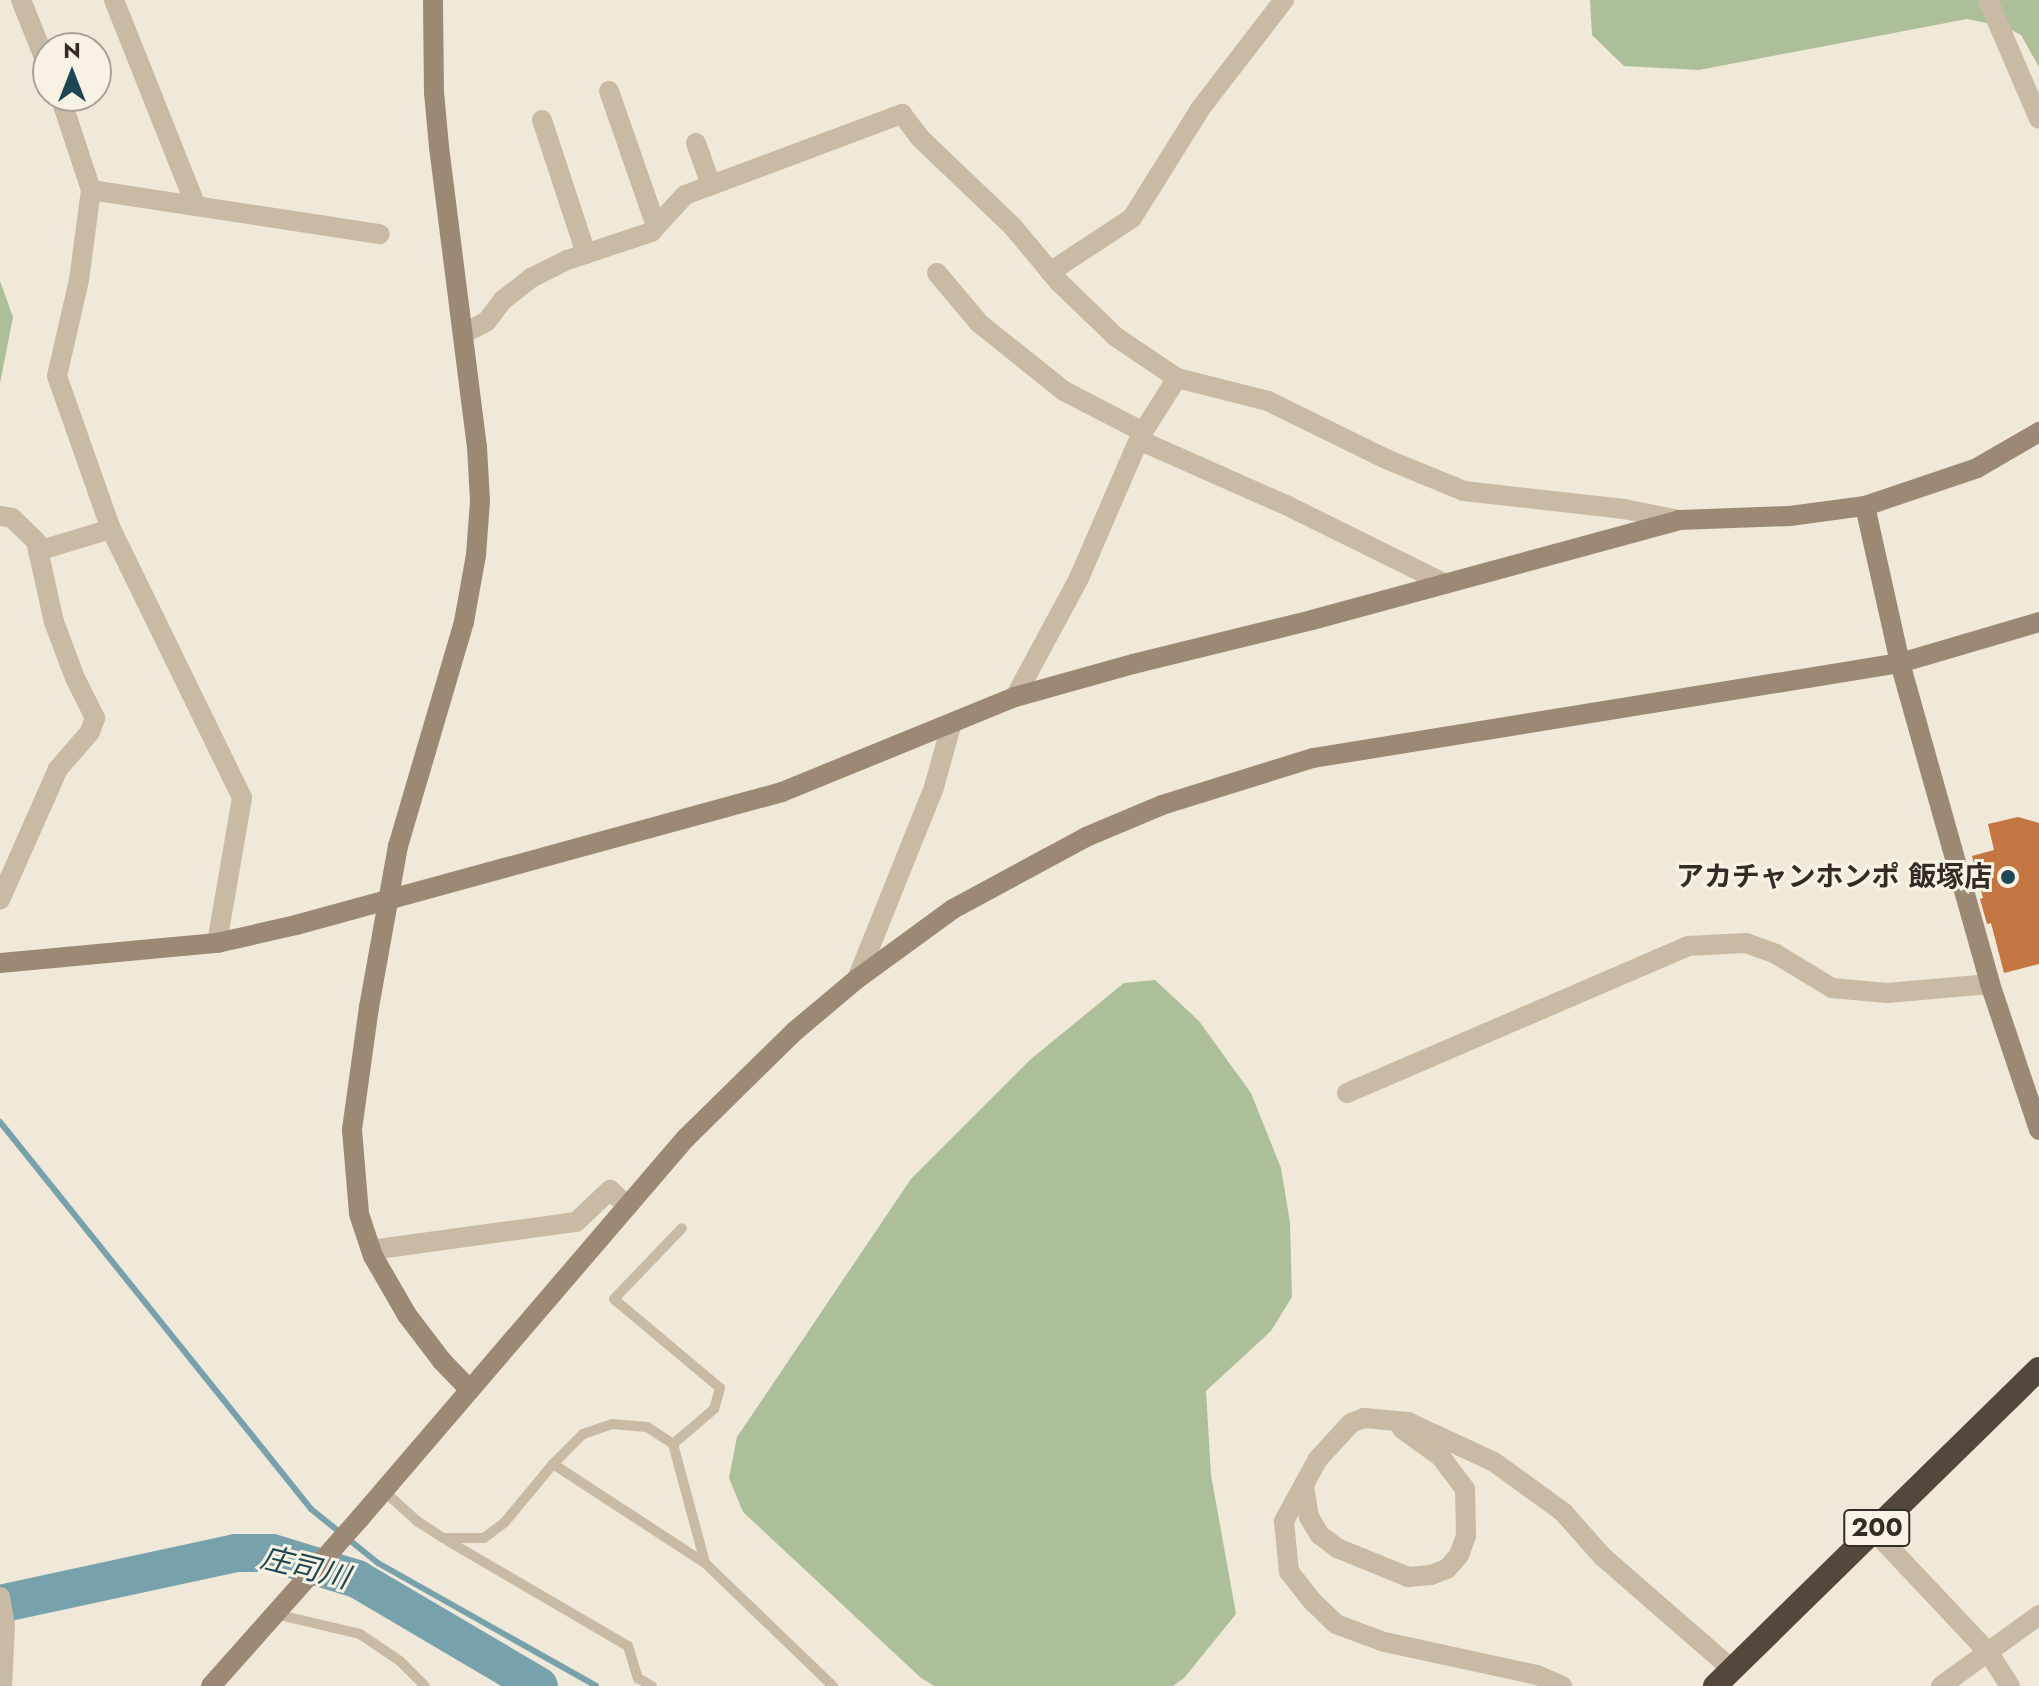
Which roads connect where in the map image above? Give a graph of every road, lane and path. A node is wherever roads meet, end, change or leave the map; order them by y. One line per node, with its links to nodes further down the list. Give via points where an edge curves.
1 (21, 0): 6 (street)
2 (114, 0): 14 (street)
3 (433, 0): 20 (street, via 435,106)
4 (1284, 0): 18 (street, via 1200,109 1132,218)
5 (1988, 0): 9 (street)
6 (34, 32)
7 (609, 91): 15 (street)
8 (65, 112): 13 (street)
9 (2039, 119)
10 (542, 120): 17 (street)
11 (696, 143): 12 (street)
12 (711, 185): 15 (street, via 685,195); 18 (street, via 902,114)
13 (91, 190): 14 (street); 27 (street, via 79,280 57,376)
14 (195, 204): 16 (street)
15 (656, 226): 17 (street)
16 (380, 234)
17 (586, 254): 20 (street, via 531,278 487,321)
18 (1050, 272): 21 (street, via 1116,337)
19 (937, 273): 23 (street, via 979,323 1064,391)
20 (463, 334): 35 (street, via 477,447 476,555 464,622 398,846)
21 (1177, 378): 23 (street); 26 (street, via 1268,401 1464,491)
22 (2039, 432): 24 (street, via 1977,468)
23 (1141, 436): 29 (street); 32 (street, via 1079,578)
24 (1865, 506): 26 (street, via 1790,516); 31 (street)
25 (0, 516): 28 (street, via 12,518 36,541)
26 (1679, 520): 29 (street)
27 (111, 529): 28 (street); 36 (street, via 242,798)
28 (38, 551): 34 (street, via 54,622 95,718 90,732 58,769)
29 (1446, 584): 32 (street)
30 (2039, 622): 31 (street)
31 (1900, 663): 38 (street, via 1313,758 1246,778 1086,837 953,909); 39 (street)
32 (1015, 697): 33 (street)
33 (951, 726): 35 (street, via 782,792); 38 (street, via 934,787)
34 (0, 900)
35 (388, 900): 36 (street); 44 (street, via 352,1130 359,1214)
36 (217, 943): 37 (street)
37 (0, 963)
38 (857, 979): 42 (street, via 749,1075)
39 (1990, 984): 40 (street, via 1887,993 1832,988 1776,954 1746,943 1688,946); 41 (street)
40 (1347, 1093)
41 (2039, 1130)
42 (628, 1206): 44 (street, via 610,1190 576,1222); 46 (street)
43 (682, 1228): 48 (lane, via 614,1299 720,1388 714,1409)
44 (371, 1250): 46 (street, via 407,1315)
45 (2039, 1369): 52 (highway, 200)
46 (470, 1390): 51 (street)
47 (1389, 1420): 50 (street, via 1351,1423 1318,1459); 50 (street, via 1441,1457 1465,1489 1466,1536 1447,1569 1408,1577 1337,1548 1309,1517); 59 (street, via 1408,1422 1494,1462 1563,1512)
48 (673, 1444): 49 (lane, via 647,1427 612,1424 583,1434); 54 (lane)
49 (553, 1464): 53 (lane, via 505,1522 484,1538); 54 (lane)
50 (1304, 1486): 65 (street, via 1284,1521 1289,1572 1336,1624 1384,1642 1537,1675)
51 (384, 1491): 53 (lane); 56 (street)
52 (1874, 1531): 58 (street); 59 (highway, 200)
53 (443, 1538): 63 (lane, via 628,1646 638,1678)
54 (705, 1563): 64 (lane)
55 (0, 1597): 60 (street, via 5,1625)
56 (273, 1614): 61 (street); 62 (lane, via 360,1634)
57 (2039, 1615): 58 (street)
58 (1988, 1652): 66 (street); 67 (street)
59 (1724, 1678)
60 (2, 1686)
61 (211, 1686)
62 (425, 1686)
63 (652, 1686)
64 (833, 1686)
65 (1562, 1686)
66 (1941, 1686)
67 (2010, 1686)

